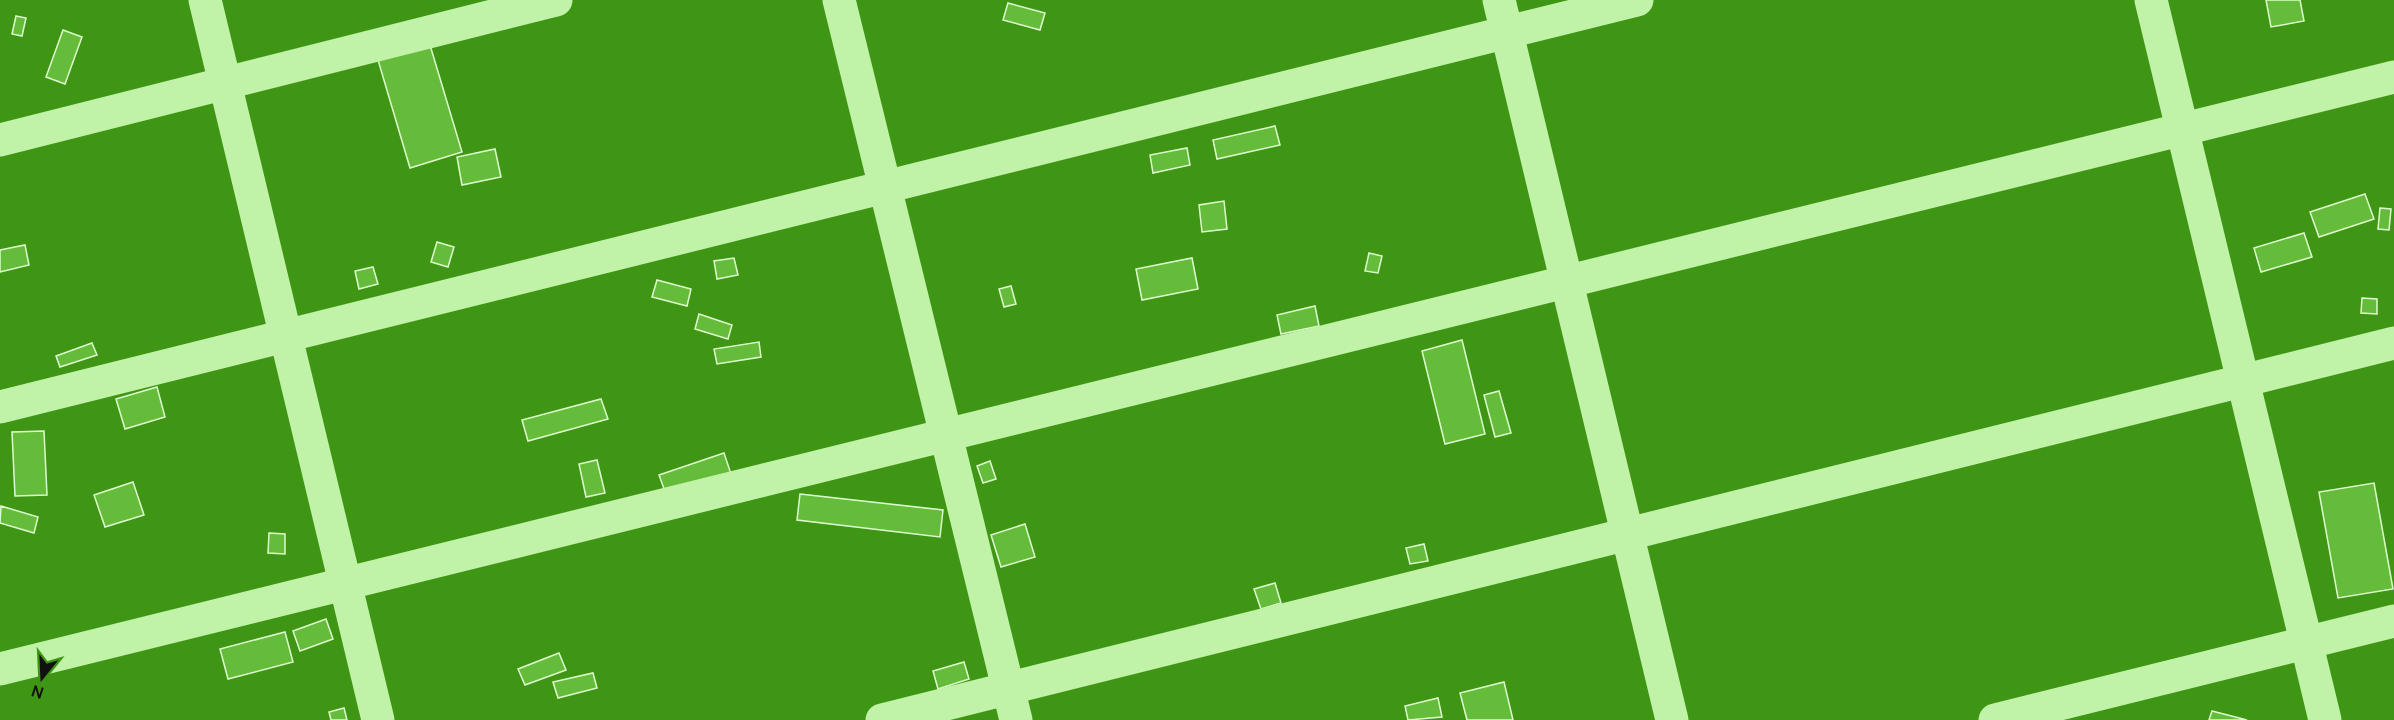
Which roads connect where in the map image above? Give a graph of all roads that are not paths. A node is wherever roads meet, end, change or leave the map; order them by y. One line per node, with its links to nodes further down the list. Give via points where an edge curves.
1 (205, 0): 9 (street)
2 (556, 0): 9 (street)
3 (839, 0): 12 (street)
4 (1498, 0): 7 (street)
5 (1637, 0): 7 (street)
6 (2151, 0): 10 (street)
7 (1506, 32): 12 (street); 13 (street)
8 (2394, 77): 10 (street)
9 (225, 83): 11 (street); 14 (street)
10 (2182, 129): 13 (street); 16 (street)
11 (0, 140)
12 (885, 187): 14 (street); 18 (street)
13 (1566, 281): 18 (street); 19 (street)
14 (286, 336): 17 (street); 20 (street)
15 (2394, 343): 16 (street)
16 (2243, 380): 19 (street); 22 (street)
17 (0, 407)
18 (946, 435): 20 (street); 24 (street)
19 (1627, 534): 24 (street); 28 (street)
20 (345, 584): 23 (street); 25 (street)
21 (2394, 621): 22 (street)
22 (2306, 643): 29 (street); 30 (street)
23 (0, 669)
24 (1008, 688): 26 (street); 27 (street)
25 (378, 720)
26 (882, 720)
27 (1016, 720)
28 (1672, 720)
29 (1995, 720)
30 (2325, 720)

